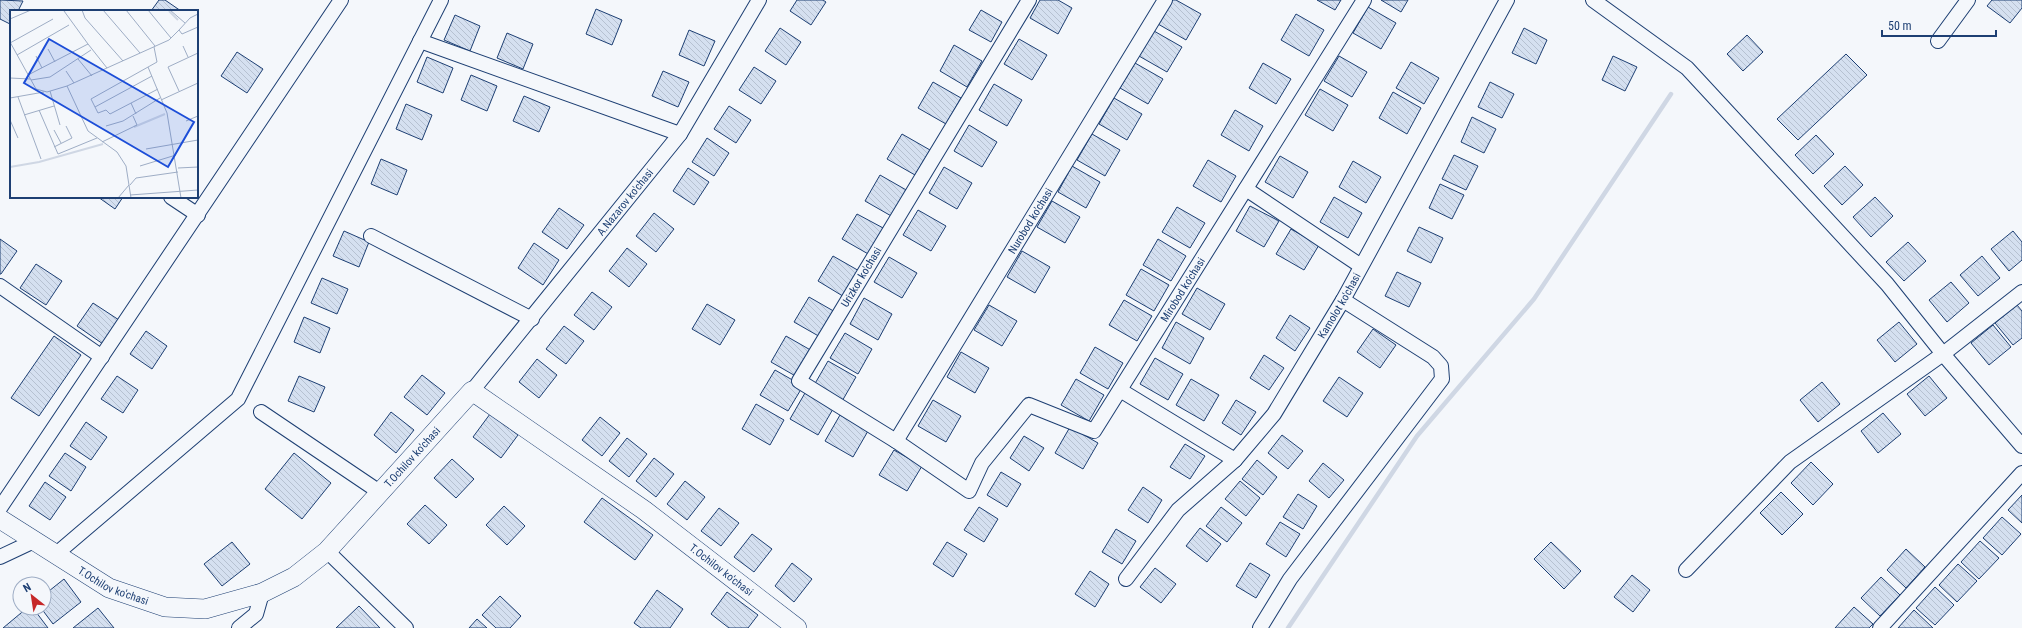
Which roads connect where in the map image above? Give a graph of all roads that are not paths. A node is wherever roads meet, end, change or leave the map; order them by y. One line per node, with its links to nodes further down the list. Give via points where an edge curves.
1 (341, 0): 15 (street)
2 (441, 0): 10 (street)
3 (759, 0): 12 (street, A.Nazarov ko'chasi)
4 (1029, 0): 27 (street, Urizkor ko'chasi, via 799,381)
5 (1164, 0): 27 (street, Nurobod ko'chasi)
6 (1364, 0): 13 (street, Mirobod ko'chasi)
7 (1506, 0): 17 (street, Kamolot ko'chasi)
8 (1593, 0): 22 (street, via 1687,68 1887,284)
9 (1968, 0): 11 (street)
10 (420, 41): 12 (street); 37 (street, via 238,399)
11 (1938, 41)
12 (680, 134): 21 (street, A.Nazarov ko'chasi)
13 (1246, 189): 17 (street); 24 (street, Mirobod ko'chasi)
14 (172, 198): 15 (street)
15 (198, 215): 23 (street)
16 (371, 236): 21 (street)
17 (1361, 266): 20 (street, Kamolot ko'chasi)
18 (0, 286): 23 (street)
19 (2022, 292): 22 (street)
20 (1343, 300): 29 (street, Kamolot ko'chasi, via 1274,414); 45 (street, via 1433,357 1441,366 1442,379 1290,578)
21 (532, 318): 25 (street, A.Nazarov ko'chasi)
22 (1943, 354): 28 (street); 39 (street, via 1790,462)
23 (102, 357): 33 (street)
24 (1120, 390): 29 (street); 31 (street, Mirobod ko'chasi, via 1094,431 1029,405 982,463)
25 (472, 391): 32 (main road, T.Ochilov ko'chasi); 44 (main road, T.Ochilov ko'chasi, via 644,510)
26 (261, 412): 32 (street)
27 (896, 441): 31 (street, Urizkor ko'chasi)
28 (2022, 446)
29 (1235, 460): 40 (street, Kamolot ko'chasi, via 1178,510)
30 (2022, 473): 46 (street)
31 (969, 491)
32 (381, 493): 36 (main road, T.Ochilov ko'chasi)
33 (0, 508)
34 (0, 520): 35 (main road, T.Ochilov ko'chasi)
35 (34, 541): 37 (main road, T.Ochilov ko'chasi); 38 (street)
36 (327, 551): 41 (main road, T.Ochilov ko'chasi, via 294,577); 43 (street)
37 (55, 555): 41 (main road, T.Ochilov ko'chasi, via 109,588 165,607 205,609)
38 (0, 558)
39 (1686, 570)
40 (1126, 579)
41 (262, 593): 42 (street, via 256,614)
42 (239, 628)
43 (406, 628)
44 (797, 628)
45 (1260, 628)
46 (1880, 628)

